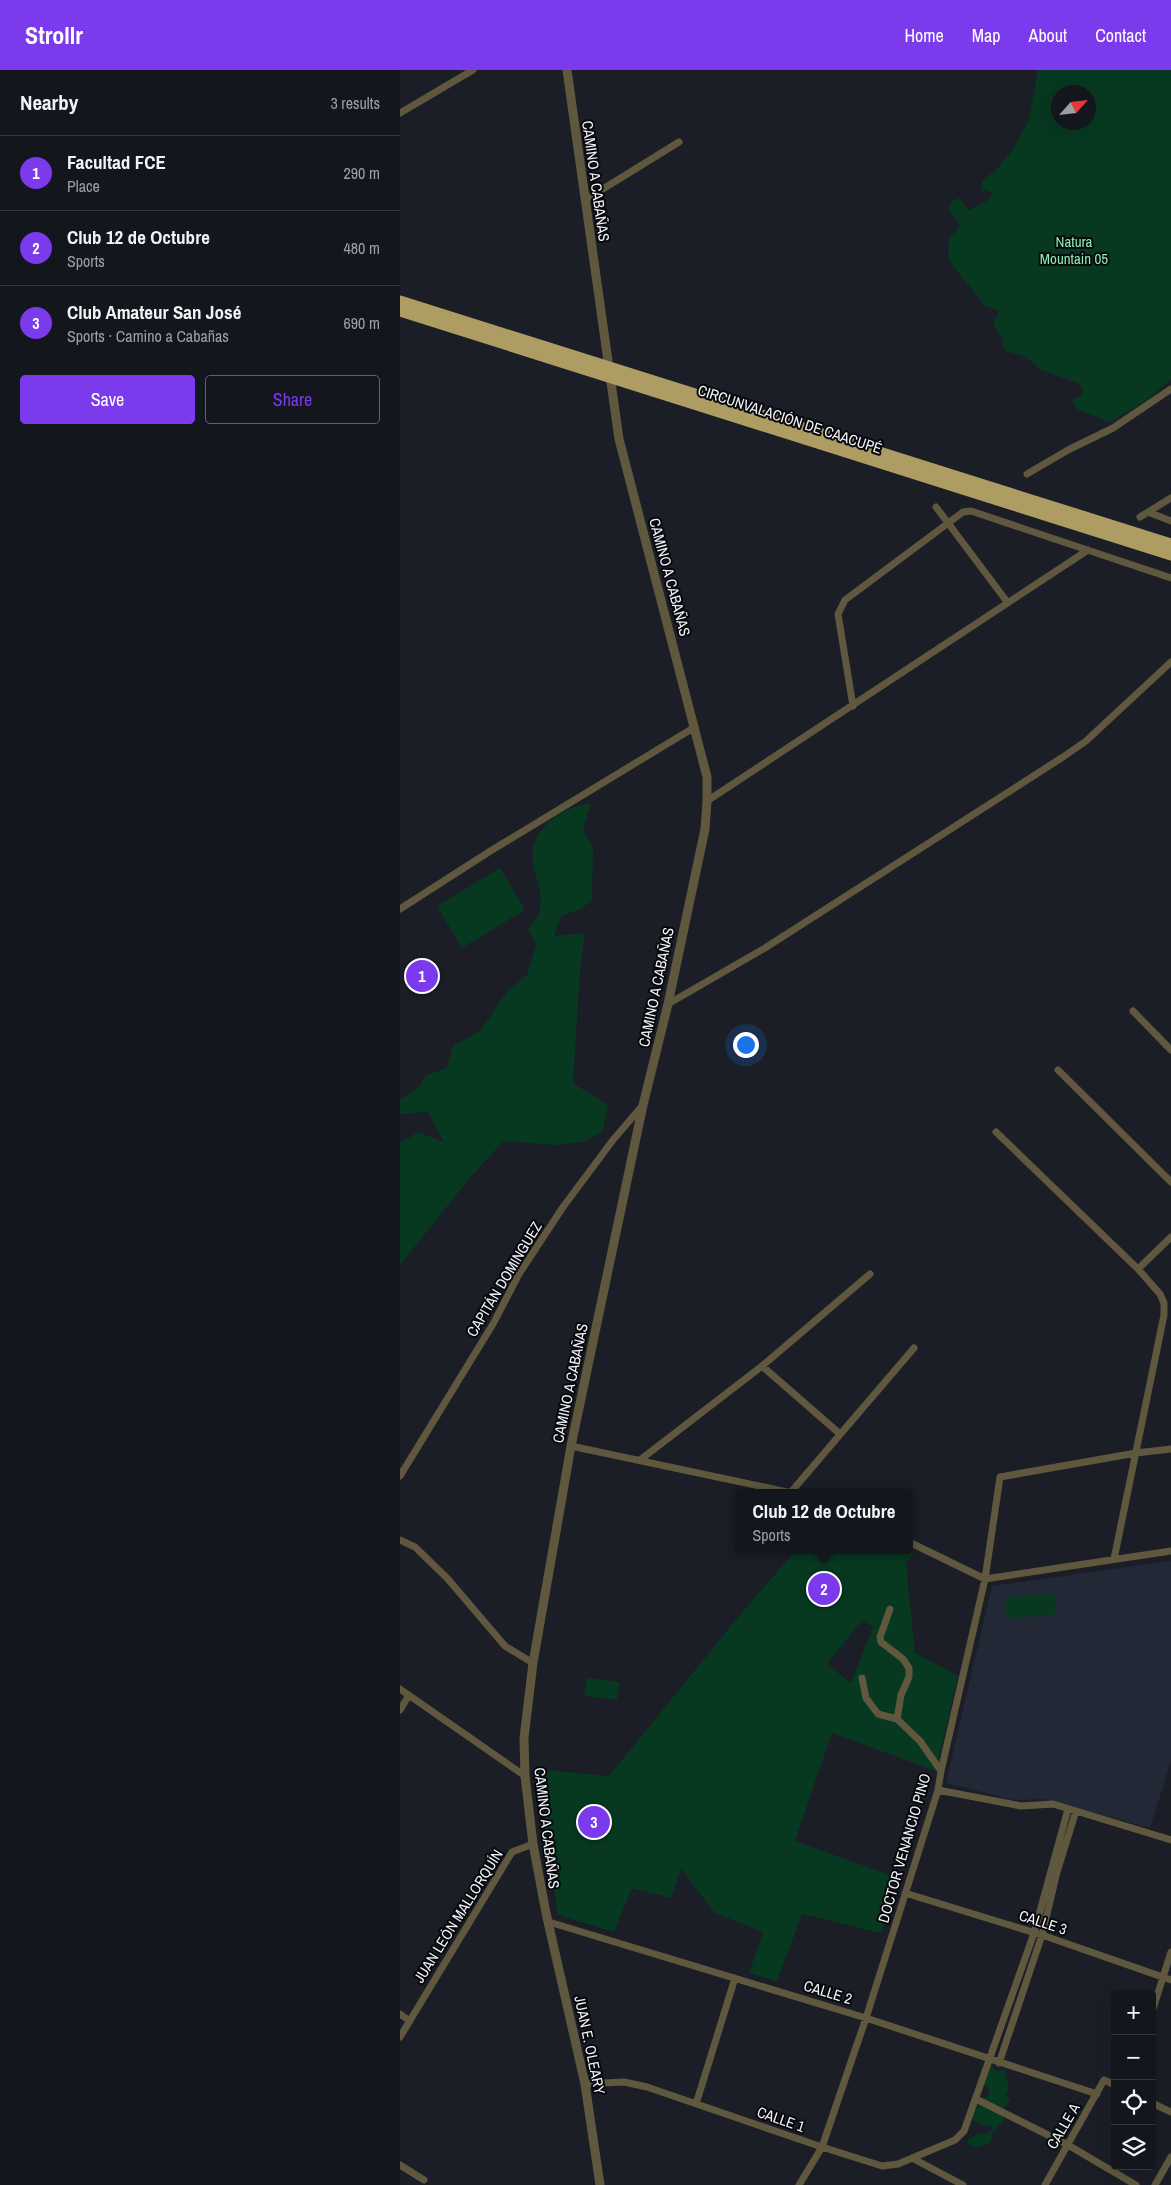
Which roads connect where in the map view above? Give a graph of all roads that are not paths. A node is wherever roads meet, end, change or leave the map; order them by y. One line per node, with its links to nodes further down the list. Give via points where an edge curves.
1 (473, 70): 3 (street)
2 (567, 70): 5 (street, CAMINO A CABAÑAS)
3 (400, 113)
4 (679, 142): 5 (street)
5 (585, 200): 25 (street, CAMINO A CABAÑAS, via 619,438)
6 (400, 302): 8 (highway, CIRCUNVALACIÓN DE CAACUPÉ)
7 (400, 311): 8 (highway, CIRCUNVALACIÓN DE CAACUPÉ)
8 (598, 368): 9 (highway, CIRCUNVALACIÓN DE CAACUPÉ)
9 (627, 377): 18 (highway, CIRCUNVALACIÓN DE CAACUPÉ); 20 (highway, CIRCUNVALACIÓN DE CAACUPÉ)
10 (1171, 390): 11 (street, via 1113,428)
11 (1027, 474)
12 (1171, 498): 14 (street)
13 (936, 507): 17 (street)
14 (1148, 512): 15 (street); 16 (street)
15 (1140, 517)
16 (1171, 521)
17 (949, 524): 19 (street, via 963,512 971,511); 22 (street); 24 (street, via 841,605 838,614)
18 (1171, 544)
19 (1088, 550): 21 (street); 22 (street)
20 (1171, 555)
21 (1171, 578)
22 (1008, 603): 24 (street)
23 (1171, 662): 28 (street, via 1086,741 1063,757 765,948)
24 (853, 706): 26 (street)
25 (695, 727): 26 (street, CAMINO A CABAÑAS, via 707,777); 27 (street)
26 (707, 801): 28 (street, CAMINO A CABAÑAS)
27 (400, 909)
28 (668, 1004): 32 (street, CAMINO A CABAÑAS)
29 (1133, 1011): 30 (street)
30 (1171, 1050)
31 (1058, 1070): 34 (street)
32 (643, 1105): 41 (street, CAMINO A CABAÑAS); 45 (street, CAPITÁN DOMINGUEZ, via 563,1207 519,1274)
33 (996, 1132): 36 (street)
34 (1171, 1182)
35 (1171, 1237): 36 (street)
36 (1138, 1269): 43 (street, via 1160,1294 1164,1315)
37 (870, 1274): 39 (street)
38 (914, 1348): 40 (street)
39 (762, 1366): 40 (street); 44 (street)
40 (840, 1434): 47 (street)
41 (571, 1446): 44 (street); 54 (street, CAMINO A CABAÑAS)
42 (1171, 1449): 43 (street)
43 (1136, 1453): 51 (street); 52 (street, DOCTOR VENANCIO PINO, via 1000,1477)
44 (640, 1460): 46 (street)
45 (400, 1476)
46 (777, 1489)
47 (794, 1489)
48 (400, 1540): 54 (street, via 415,1547 447,1578 505,1646)
49 (913, 1544): 52 (street)
50 (1171, 1551): 51 (street)
51 (1114, 1560): 52 (street)
52 (985, 1579): 60 (street, DOCTOR VENANCIO PINO)
53 (890, 1609): 59 (street, via 880,1636 881,1642 903,1659 909,1668)
54 (532, 1663): 61 (street, CAMINO A CABAÑAS, via 524,1738)
55 (862, 1678): 59 (street, via 866,1698 878,1714)
56 (400, 1689): 57 (street)
57 (409, 1695): 58 (street); 61 (street)
58 (400, 1710)
59 (897, 1719): 60 (street, via 920,1741)
60 (941, 1771): 62 (street, DOCTOR VENANCIO PINO)
61 (525, 1776): 66 (street, CAMINO A CABAÑAS)
62 (938, 1790): 63 (street, via 1021,1806 1052,1804); 67 (street, DOCTOR VENANCIO PINO)
63 (1068, 1809): 64 (street); 69 (street, CALLE 1)
64 (1076, 1811): 65 (street); 70 (street)
65 (1171, 1840)
66 (532, 1844): 68 (street, CAMINO A CABAÑAS); 77 (street, JUAN LEÓN MALLORQUÍN, via 512,1852)
67 (905, 1893): 69 (street, CALLE 3); 76 (street, DOCTOR VENANCIO PINO)
68 (547, 1918): 72 (street, CALLE 2); 82 (street, JUAN E. OLEARY)
69 (1034, 1933): 70 (street, CALLE 3); 79 (street, CALLE 1)
70 (1042, 1935): 73 (street, CALLE 3); 80 (street)
71 (1171, 1952): 73 (street)
72 (735, 1978): 76 (street, CALLE 2); 85 (street)
73 (1167, 1979): 74 (street)
74 (1156, 2003)
75 (400, 2014): 77 (street)
76 (866, 2018): 79 (street, CALLE 2); 89 (street, DOCTOR VENANCIO PINO)
77 (410, 2021): 78 (street, JUAN LEÓN MALLORQUÍN)
78 (400, 2037)
79 (989, 2059): 80 (street, CALLE 2); 84 (street, CALLE 1)
80 (999, 2063): 83 (street, CALLE 2)
81 (1111, 2083): 83 (street, CALLE A, via 1104,2080)
82 (585, 2084): 85 (street, CALLE 1, via 624,2082); 94 (street, JUAN E. OLEARY)
83 (1097, 2094): 88 (street, CALLE A)
84 (976, 2099): 88 (street); 91 (street, CALLE 1, via 964,2132 955,2140)
85 (696, 2104): 89 (street, CALLE 1)
86 (1156, 2105): 87 (street)
87 (1171, 2112)
88 (1068, 2145): 97 (street, CALLE A); 98 (street)
89 (822, 2147): 91 (street, CALLE 1, via 882,2166); 95 (street, DOCTOR VENANCIO PINO)
90 (1171, 2157): 99 (street)
91 (912, 2158): 96 (street)
92 (400, 2165): 93 (street)
93 (424, 2180)
94 (600, 2185)
95 (799, 2185)
96 (963, 2185)
97 (1045, 2185)
98 (1136, 2185)
99 (1155, 2185)

